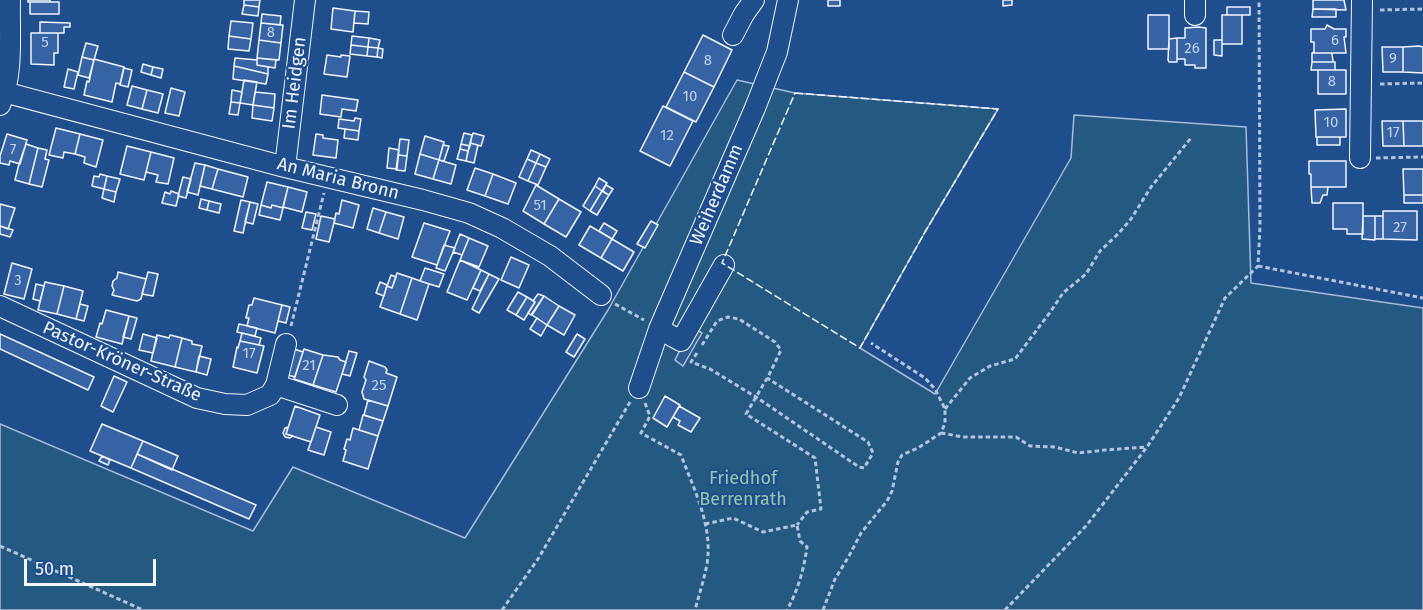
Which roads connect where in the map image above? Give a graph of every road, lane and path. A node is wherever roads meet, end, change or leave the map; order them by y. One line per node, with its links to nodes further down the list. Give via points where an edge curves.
1 (10, 0): 11 (street, via 9,70)
2 (305, 0): 15 (street, Im Heidgen)
3 (754, 0): 8 (street)
4 (788, 0): 22 (street, Weiherdamm, via 777,52 755,108)
5 (1259, 0): 18 (path)
6 (1362, 5): 7 (path); 10 (street)
7 (1423, 9)
8 (733, 35)
9 (1423, 83): 10 (path)
10 (1361, 84): 14 (street)
11 (2, 96): 15 (street, An Maria Bronn)
12 (1191, 138): 30 (path, via 1086,274 1063,293 1015,359 990,366 970,378)
13 (1423, 157): 14 (path)
14 (1360, 158)
15 (285, 167): 16 (street, An Maria Bronn)
16 (328, 177): 19 (street, An Maria Bronn, via 469,213 550,256); 23 (path)
17 (724, 265): 22 (street, via 681,341)
18 (1258, 266): 20 (path); 32 (path, via 1225,298 1179,398)
19 (601, 296): 22 (path)
20 (1423, 298)
21 (0, 306): 26 (street, Pastor-Kröner-Straße, via 197,398 246,405 270,395)
22 (655, 327): 27 (street, Weiherdamm)
23 (286, 344): 26 (street)
24 (871, 344): 30 (path, via 925,378)
25 (767, 378): 28 (path); 28 (path, via 781,350 775,342 739,319 717,321 691,362); 28 (path, via 868,442 873,453 868,463 860,467)
26 (276, 385): 29 (street)
27 (639, 388): 33 (path, via 651,416 641,433 681,455); 37 (path, via 538,559)
28 (756, 397): 34 (path, via 746,414 815,458 821,509 807,512)
29 (337, 405)
30 (945, 409): 31 (path)
31 (941, 433): 32 (path, via 1016,437 1030,446 1078,453); 40 (path, via 902,455 892,491 861,533)
32 (1147, 447): 41 (path, via 1086,526)
33 (705, 524): 34 (path, via 734,518 763,532); 38 (path, via 707,563)
34 (797, 525): 39 (path, via 800,541 807,547 805,565)
35 (0, 546): 36 (path)
36 (143, 610)
37 (502, 610)
38 (695, 610)
39 (787, 610)
40 (822, 610)
41 (1005, 610)

